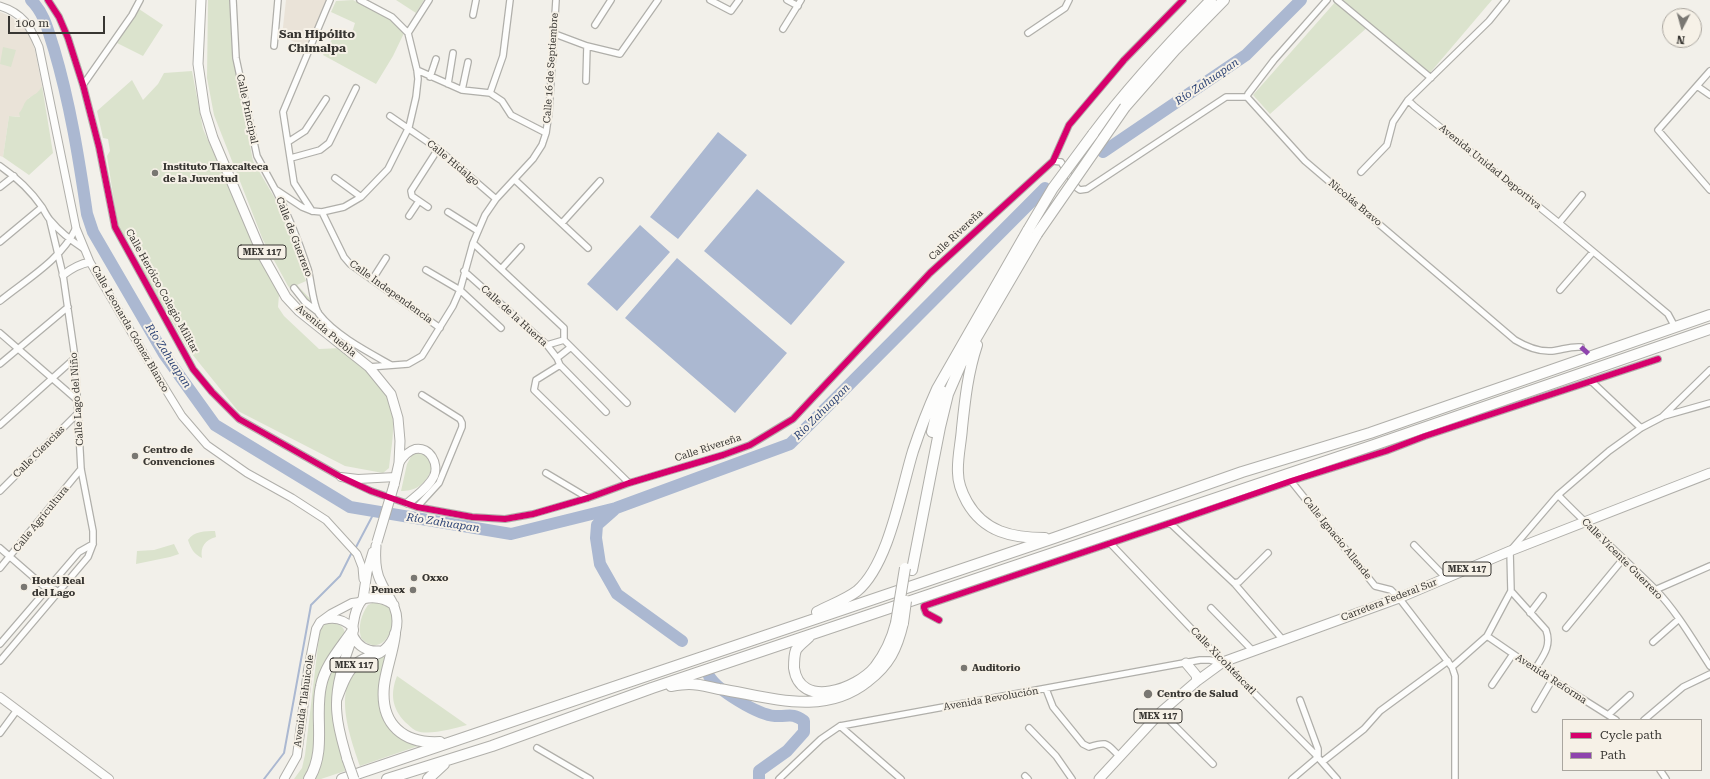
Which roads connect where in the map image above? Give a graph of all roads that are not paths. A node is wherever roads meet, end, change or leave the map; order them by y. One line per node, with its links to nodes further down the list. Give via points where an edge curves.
1 (48, 0): 44 (street, Calle Heróico Colegio Militar, via 68,38)
2 (140, 0): 44 (street)
3 (201, 0): 124 (main road, Avenida Puebla / MEX 117, via 198,64 205,112 213,138 263,256 286,297 299,311)
4 (233, 0): 67 (street, Calle Principal, via 236,58 244,98 257,156)
5 (278, 0): 33 (street)
6 (330, 0): 56 (street, via 283,112)
7 (360, 0): 30 (street, via 392,17)
8 (429, 0): 30 (street)
9 (476, 0): 27 (street)
10 (510, 0): 48 (street, via 502,56)
11 (556, 0): 32 (street, Calle 16 de Septiembre)
12 (611, 0): 28 (street)
13 (658, 0): 34 (street, via 620,54)
14 (710, 0): 15 (street, via 731,11)
15 (739, 0)
16 (787, 0): 26 (street)
17 (801, 0): 26 (street)
18 (1069, 0): 31 (street, via 1065,8)
19 (1183, 0): 59 (street, via 1124,60 1069,125)
20 (1211, 0): 84 (highway, bridge, via 1159,54 1093,134 1053,188)
21 (1224, 0): 84 (highway, bridge, via 1175,50 1125,107)
22 (1327, 0): 50 (street, via 1274,60)
23 (1337, 0): 41 (street)
24 (1506, 0): 41 (street, via 1489,21)
25 (0, 6): 82 (street, Calle Leonarda Gómez Blanco, via 19,16 31,28 38,47)
26 (798, 6): 29 (street)
27 (473, 15)
28 (595, 25)
29 (783, 29)
30 (408, 33): 38 (street, Calle Principal)
31 (1028, 33)
32 (555, 34): 34 (street); 55 (street, Calle 16 de Septiembre)
33 (274, 46)
34 (587, 46): 42 (street)
35 (453, 53): 43 (street)
36 (436, 59): 40 (street)
37 (468, 62): 47 (street)
38 (417, 70): 40 (street); 54 (street, Calle Principal, via 416,97)
39 (1710, 71): 45 (street)
40 (430, 77): 43 (street)
41 (1431, 78): 52 (street)
42 (586, 81)
43 (448, 84): 47 (street)
44 (83, 86): 142 (street, Calle Heróico Colegio Militar, via 99,147 115,227 193,369 239,419)
45 (1697, 86): 49 (street); 68 (street, via 1658,130)
46 (356, 88): 58 (street, via 329,143 320,150)
47 (462, 90): 48 (street)
48 (490, 93): 55 (street, via 502,101 511,115)
49 (1710, 95)
50 (1247, 97): 59 (street, via 1226,97 1087,189 1077,188 1061,162); 116 (street, Nicolás Bravo, via 1305,161 1515,340 1525,346 1551,351)
51 (326, 99): 56 (street, via 306,131)
52 (1408, 100): 61 (street, via 1393,122 1386,145); 81 (street, Avenida Unidad Deportiva)
53 (390, 116): 54 (street, Calle Hidalgo)
54 (409, 128): 57 (street, Calle Hidalgo); 70 (street, Calle Principal, via 388,169)
55 (546, 133): 64 (street, Calle 16 de Septiembre, via 533,159)
56 (288, 142): 58 (street)
57 (438, 149): 71 (street, Calle Hidalgo); 72 (street, via 411,191 412,196)
58 (291, 158): 75 (street, via 294,183)
59 (1053, 161): 145 (street, Calle Rivereña, via 930,273 793,419 750,445)
60 (0, 166): 62 (street)
61 (1361, 172)
62 (14, 176): 66 (street); 73 (street)
63 (335, 178): 70 (street)
64 (515, 180): 71 (street, Calle 16 de Septiembre); 80 (street)
65 (600, 181): 80 (street)
66 (0, 187)
67 (275, 189): 75 (street, Calle Principal); 105 (street, Calle de Guerrero, via 308,269)
68 (1710, 190)
69 (1582, 195): 81 (street)
70 (361, 197): 76 (street, Calle Principal, via 344,207)
71 (496, 200): 83 (street, Calle 16 de Septiembre)
72 (419, 201): 74 (street); 78 (street)
73 (42, 207): 79 (street); 86 (street)
74 (428, 207)
75 (312, 211): 76 (street, Calle Principal)
76 (322, 212): 99 (street, Calle Independencia, via 344,257)
77 (448, 212): 83 (street)
78 (409, 216)
79 (50, 221): 85 (street); 92 (street, Calle Lago del Niño)
80 (562, 223): 89 (street)
81 (1559, 223): 91 (street, Avenida Unidad Deportiva)
82 (76, 228): 85 (street); 90 (street, Calle Leonarda Gómez Blanco)
83 (478, 231): 87 (street, Calle 16 de Septiembre)
84 (1032, 232): 107 (highway); 125 (highway)
85 (70, 240): 90 (street); 92 (street)
86 (0, 242)
87 (473, 243): 95 (street); 97 (street, Calle 16 de Septiembre)
88 (522, 246): 95 (street)
89 (588, 248)
90 (84, 249): 94 (street, Calle Leonarda Gómez Blanco)
91 (1593, 252): 102 (street); 108 (street, Avenida Unidad Deportiva, via 1668,314)
92 (58, 255): 98 (street, Calle Lago del Niño); 103 (street)
93 (386, 258): 99 (street)
94 (90, 262): 98 (street, via 73,267); 168 (street, Calle Leonarda Gómez Blanco, via 189,424 207,445 221,456 326,520 357,554 362,567)
95 (502, 268): 113 (street, via 564,328)
96 (426, 270): 101 (street)
97 (464, 271): 101 (street, Calle 16 de Septiembre); 114 (street, Calle de la Huerta)
98 (63, 275): 104 (street, Calle Lago del Niño)
99 (372, 280): 109 (street, Calle Independencia)
100 (294, 288): 105 (street)
101 (460, 290): 109 (street, Calle 16 de Septiembre); 110 (street)
102 (1560, 290)
103 (0, 301)
104 (68, 307): 117 (street); 118 (street, Calle Lago del Niño)
105 (318, 313): 122 (street, via 334,329 361,348)
106 (1710, 315): 108 (highway)
107 (985, 322): 153 (highway, via 970,366 966,387 958,474 962,493 972,511 988,526 1002,533 1031,538); 165 (highway, via 961,364 948,394)
108 (1675, 327): 153 (highway, via 1370,433 1242,472)
109 (440, 328): 122 (street, Calle 16 de Septiembre, via 422,356 408,364)
110 (501, 328)
111 (1710, 329): 188 (highway)
112 (0, 333): 117 (street)
113 (564, 340): 114 (street); 115 (street)
114 (547, 345): 119 (street, Calle de la Huerta)
115 (571, 347): 119 (street); 131 (street)
116 (1581, 347)
117 (18, 348): 121 (street); 127 (street)
118 (75, 358): 127 (street); 130 (street, Calle Lago del Niño)
119 (557, 358): 123 (street, Calle de la Huerta)
120 (1658, 359): 128 (street)
121 (0, 364)
122 (392, 365): 124 (street, Calle 16 de Septiembre)
123 (560, 365): 133 (street); 145 (street, via 536,380 534,390)
124 (369, 367): 138 (main road, Avenida Puebla / MEX 117, via 391,394 398,418)
125 (951, 367): 165 (highway, via 935,418); 181 (highway, via 926,413 888,538 876,567 857,590 818,612)
126 (1710, 370): 135 (street)
127 (51, 378): 130 (street); 136 (street)
128 (1591, 381): 137 (street); 144 (street)
129 (422, 395): 150 (street, via 460,419 462,427 438,483)
130 (76, 399): 134 (street, Calle Lago del Niño)
131 (627, 403)
132 (1710, 403): 135 (street)
133 (606, 412)
134 (78, 413): 139 (street, Calle Lago del Niño); 146 (street, Calle Ciencias)
135 (1662, 417): 137 (street)
136 (0, 425)
137 (1641, 428): 147 (street, via 1609,451)
138 (399, 463): 143 (main road, Avenida Puebla / MEX 117); 149 (main road, via 414,449 428,452 435,461 434,477)
139 (81, 470): 155 (street, Calle Lago del Niño); 161 (street, Calle Agricultura)
140 (546, 473): 148 (street)
141 (1710, 473): 151 (main road, Carretera Federal Sur / MEX 117)
142 (341, 477): 143 (main road); 149 (street, Calle Rivereña, via 371,491)
143 (395, 481): 156 (main road, Avenida Puebla / MEX 117, bridge)
144 (1291, 481): 152 (street); 174 (street, Calle Ignacio Allende, via 1375,586 1391,590)
145 (629, 483): 148 (street, Calle Rivereña)
146 (0, 491)
147 (1558, 495): 151 (street, Calle Vicente Guerrero); 159 (street)
148 (588, 498): 150 (street, Calle Rivereña, via 533,514 505,519 472,517)
149 (408, 503): 150 (street, Calle Rivereña)
150 (417, 507)
151 (1584, 521): 159 (main road, Carretera Federal Sur / MEX 117); 162 (street, Calle Vicente Guerrero)
152 (1170, 523): 154 (street); 167 (street)
153 (1054, 538): 181 (highway)
154 (1110, 543): 182 (street, via 924,606 926,613); 198 (street, Calle Xicohténcatl)
155 (93, 544): 169 (street, via 80,552); 171 (street, via 88,557)
156 (376, 544): 168 (main road, MEX 117); 177 (main road, MEX 117, via 375,562 378,574)
157 (1414, 545): 166 (street)
158 (0, 548): 161 (street)
159 (1510, 550): 166 (main road, Carretera Federal Sur / MEX 117); 172 (street)
160 (1268, 553): 167 (street, via 1239,582)
161 (10, 557): 164 (street, Calle Agricultura); 169 (street)
162 (1623, 559): 170 (street, Calle Vicente Guerrero); 185 (street)
163 (1710, 566): 170 (street)
164 (0, 568)
165 (908, 569): 184 (highway, bridge)
166 (1446, 578): 174 (main road, Carretera Federal Sur / MEX 117)
167 (1234, 583): 190 (street)
168 (364, 586): 176 (main road, MEX 117)
169 (47, 589): 171 (street); 175 (street, via 47,594); 192 (street)
170 (1655, 590): 180 (street, Calle Vicente Guerrero)
171 (58, 592): 175 (street)
172 (1510, 592): 179 (street); 189 (street)
173 (1543, 596): 179 (street)
174 (1399, 598): 190 (main road, Carretera Federal Sur / MEX 117); 197 (street, Calle Ignacio Allende)
175 (52, 600): 196 (street)
176 (361, 601): 177 (main road, via 378,598); 183 (main road, via 344,606); 186 (main road, MEX 117)
177 (394, 605): 187 (main road, MEX 117, via 397,617)
178 (1211, 608): 194 (street)
179 (1530, 613): 202 (street, via 1546,630 1549,638 1548,648)
180 (1679, 619): 191 (street); 201 (street, Calle Vicente Guerrero)
181 (811, 620): 222 (highway)
182 (938, 620)
183 (320, 622): 186 (main road, MEX 117, via 337,619 346,622); 229 (main road, Avenida Tlahuicole, via 310,655 297,756)
184 (899, 623): 188 (highway, via 874,668 853,684 820,693 805,688 796,679 796,650); 207 (highway, via 893,654 880,672 862,687 843,697 820,702 785,701 690,684)
185 (1566, 628)
186 (353, 631): 193 (main road, MEX 117, via 360,645 368,650 380,651); 211 (main road, MEX 117); 230 (highway, via 328,666 323,678 319,700 320,736 317,765)
187 (395, 634): 193 (main road, MEX 117); 222 (highway, via 384,687 385,710 390,722 403,734 415,739 437,742)
188 (810, 636): 207 (highway)
189 (1487, 636): 195 (street, Avenida Reforma); 200 (street)
190 (1284, 640): 194 (main road, Carretera Federal Sur / MEX 117)
191 (1653, 642)
192 (0, 644)
193 (388, 647): 211 (main road, MEX 117, via 353,666)
194 (1253, 651): 198 (main road, Carretera Federal Sur / MEX 117)
195 (1512, 654): 202 (street, Avenida Reforma); 206 (street)
196 (0, 661)
197 (1448, 661): 200 (street, Calle Ignacio Allende); 226 (street, via 1380,711 1364,729)
198 (1222, 662): 199 (street, Avenida Revolución, via 1210,660); 205 (main road, MEX 117); 226 (street, Calle Xicohténcatl)
199 (1186, 663): 205 (main road, via 1196,675); 208 (street, Avenida Revolución)
200 (1452, 666): 242 (street, Calle Ignacio Allende, via 1455,676)
201 (1710, 666)
202 (1535, 669): 204 (street, Avenida Reforma)
203 (1710, 674): 218 (street, via 1683,686)
204 (1552, 680): 213 (street); 216 (street, Avenida Reforma)
205 (1197, 681): 215 (main road, MEX 117)
206 (1492, 685)
207 (652, 688): 225 (highway)
208 (1046, 689): 219 (street, Avenida Revolución); 224 (street, via 1053,707 1083,744 1089,747 1099,743 1107,744)
209 (1630, 694): 216 (street)
210 (0, 697): 214 (main road)
211 (337, 699): 232 (main road, MEX 117, bridge, via 339,732)
212 (1300, 700): 226 (street)
213 (1535, 709)
214 (17, 710): 221 (street); 228 (main road)
215 (1161, 712): 224 (main road, MEX 117); 227 (street)
216 (1608, 715): 217 (street, Avenida Reforma)
217 (1614, 719)
218 (1645, 719)
219 (840, 726): 236 (street, Avenida Revolución, via 821,738); 237 (street)
220 (1029, 728): 238 (street, via 1056,756)
221 (0, 733)
222 (452, 740): 231 (highway)
223 (537, 748): 235 (street)
224 (1120, 757): 239 (main road, MEX 117)
225 (455, 758): 233 (highway); 234 (highway, via 441,765)
226 (1320, 759): 240 (street); 241 (street, Calle Xicohténcatl)
227 (1213, 764)
228 (109, 779)
229 (284, 779)
230 (310, 779)
231 (342, 779)
232 (354, 779)
233 (387, 779)
234 (428, 779)
235 (590, 779)
236 (779, 779)
237 (901, 779)
238 (1072, 779)
239 (1099, 779)
240 (1292, 779)
241 (1337, 779)
242 (1455, 779)

